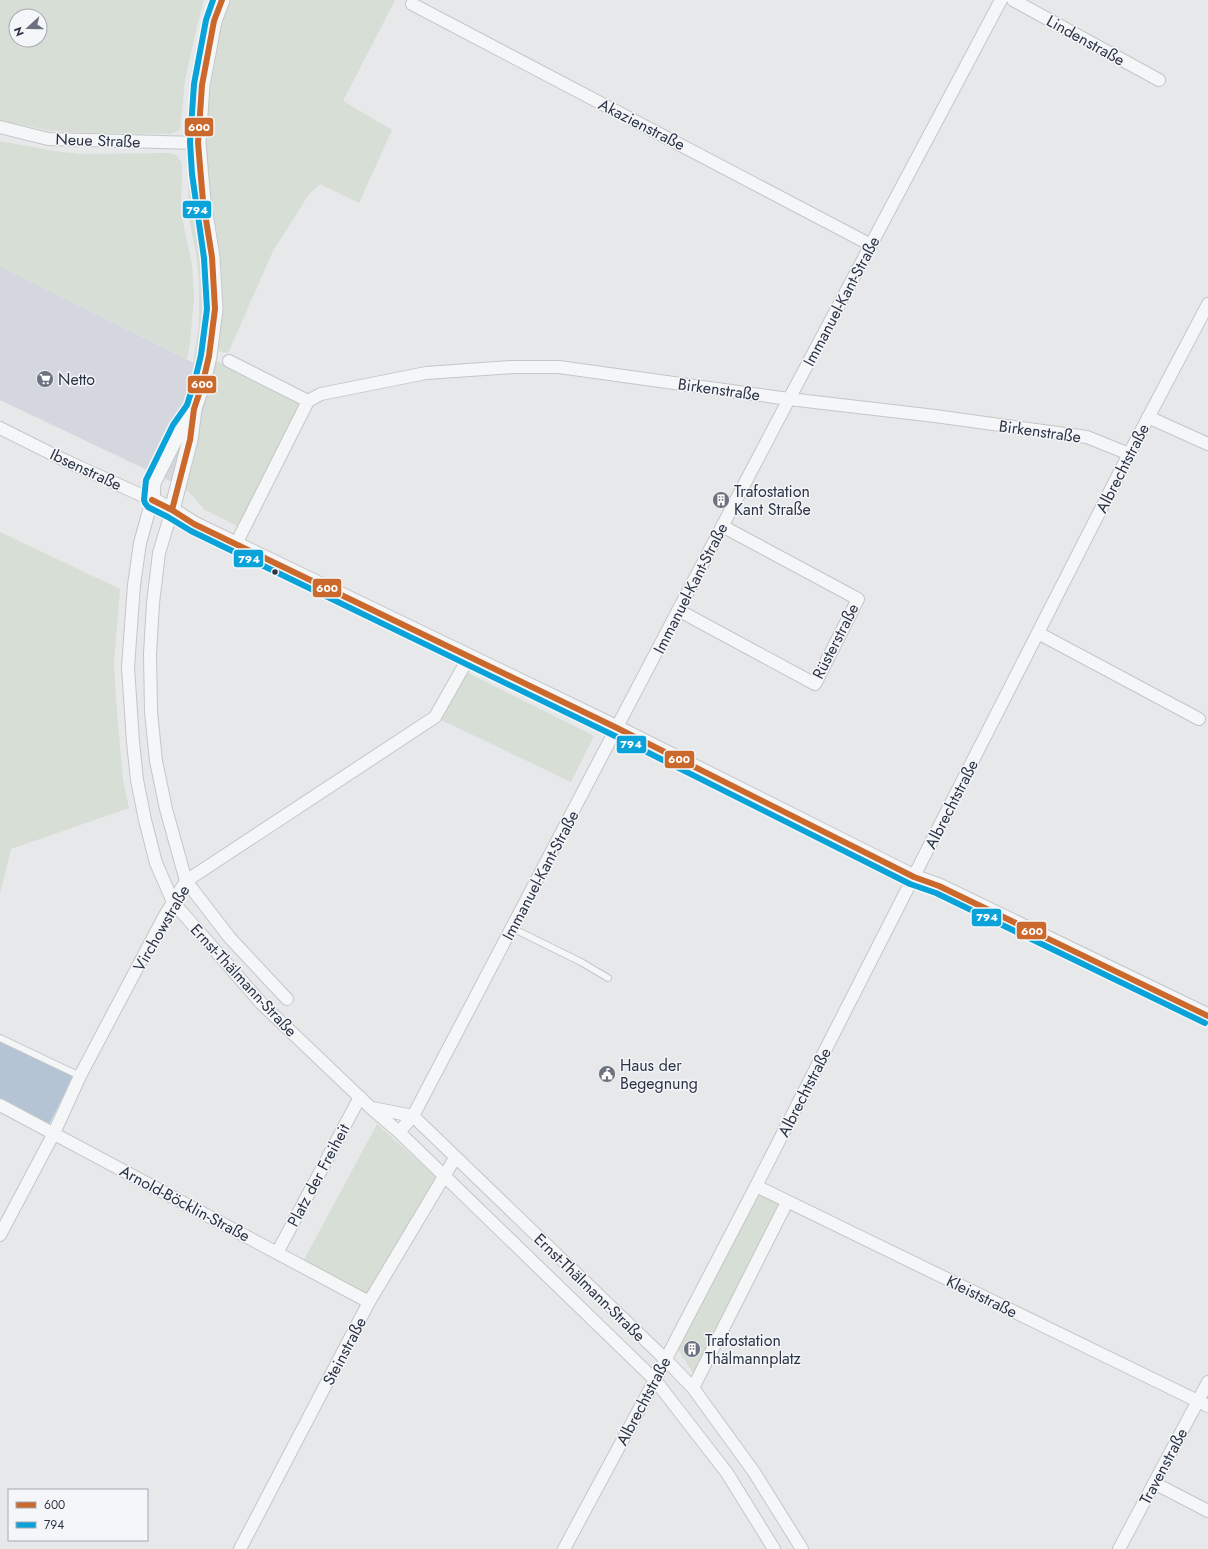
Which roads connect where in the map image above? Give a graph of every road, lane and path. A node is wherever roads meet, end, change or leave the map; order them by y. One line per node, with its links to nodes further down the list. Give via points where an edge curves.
1 (222, 0): 7 (street, via 214,21 202,85)
2 (1001, 0): 8 (street, Immanuel-Kant-Straße)
3 (1013, 0): 5 (street, Lindenstraße)
4 (412, 4): 8 (street, Akazienstraße)
5 (1159, 80)
6 (0, 127): 7 (street, Neue Straße, via 48,139)
7 (198, 143): 13 (street, via 203,201 212,257 215,309 209,356)
8 (871, 245): 11 (street, Immanuel-Kant-Straße)
9 (1208, 304): 14 (street, Albrechtstraße)
10 (229, 361): 12 (street)
11 (789, 399): 12 (street, Birkenstraße, via 559,367 512,367 426,372 321,394); 17 (street, Birkenstraße, via 1087,437); 20 (street, Immanuel-Kant-Straße)
12 (308, 401): 21 (street)
13 (194, 409): 18 (street, via 180,429 153,483); 19 (street, via 190,440)
14 (1148, 417): 16 (street); 17 (street, Albrechtstraße)
15 (0, 428): 18 (street, Ibsenstraße)
16 (1208, 444)
17 (1129, 454): 23 (street, Albrechtstraße)
18 (152, 500): 19 (street, Ibsenstraße); 29 (street, Ernst-Thälmann-Straße, via 140,543 134,584 128,667 137,780 156,863)
19 (172, 510): 21 (street, Ibsenstraße, via 194,524); 28 (street, Ernst-Thälmann-Straße, via 159,553 153,603 150,654 151,712 156,761)
20 (722, 526): 22 (street, Immanuel-Kant-Straße); 22 (street, Rüsterstraße, via 858,600 815,684)
21 (236, 544): 24 (street, Ibsenstraße)
22 (678, 610): 26 (street, Immanuel-Kant-Straße)
23 (1038, 633): 25 (street); 27 (street, Albrechtstraße)
24 (469, 657): 26 (street, Ibsenstraße); 28 (street, Virchowstraße, via 435,717)
25 (1199, 719)
26 (617, 728): 27 (street, Ibsenstraße); 30 (street, Immanuel-Kant-Straße)
27 (914, 876): 33 (street, Ibsenstraße); 44 (street, Albrechtstraße)
28 (186, 881): 29 (street, Virchowstraße); 32 (street, Ernst-Thälmann-Straße, via 230,938)
29 (172, 902): 35 (street, Virchowstraße); 36 (street, Ernst-Thälmann-Straße, via 262,1004)
30 (512, 928): 31 (lane); 39 (street, Immanuel-Kant-Straße)
31 (608, 978)
32 (287, 999)
33 (1208, 1016)
34 (0, 1038): 35 (lane)
35 (80, 1076): 41 (street, Virchowstraße)
36 (360, 1097): 38 (street, Ernst-Thälmann-Straße); 47 (street, Platz der Freiheit)
37 (0, 1105): 41 (street, Arnold-Böcklin-Straße)
38 (371, 1108): 39 (street); 40 (street, Ernst-Thälmann-Straße)
39 (414, 1116): 40 (street, Immanuel-Kant-Straße); 42 (street, Ernst-Thälmann-Straße)
40 (399, 1132): 43 (street, Ernst-Thälmann-Straße)
41 (54, 1133): 46 (street, Virchowstraße); 47 (street, Arnold-Böcklin-Straße)
42 (455, 1158): 43 (street, Steinstraße); 49 (street, Ernst-Thälmann-Straße)
43 (444, 1175): 48 (street, Steinstraße); 50 (street, Ernst-Thälmann-Straße)
44 (756, 1186): 45 (street, Kleiststraße); 49 (street, Albrechtstraße)
45 (787, 1202): 52 (street); 53 (street, Kleiststraße)
46 (0, 1235)
47 (277, 1253): 48 (street, Arnold-Böcklin-Straße)
48 (369, 1302): 56 (street, Steinstraße)
49 (665, 1359): 50 (street, Albrechtstraße); 52 (street, Ernst-Thälmann-Straße)
50 (655, 1380): 57 (street, Albrechtstraße); 58 (street, Ernst-Thälmann-Straße, via 726,1473)
51 (1208, 1382): 53 (street, Travenstraße)
52 (693, 1388): 59 (street, Ernst-Thälmann-Straße, via 754,1472)
53 (1203, 1403): 54 (street, Travenstraße)
54 (1154, 1483): 55 (street); 60 (street, Travenstraße)
55 (1208, 1511)
56 (240, 1549)
57 (564, 1549)
58 (774, 1549)
59 (802, 1549)
60 (1119, 1549)

